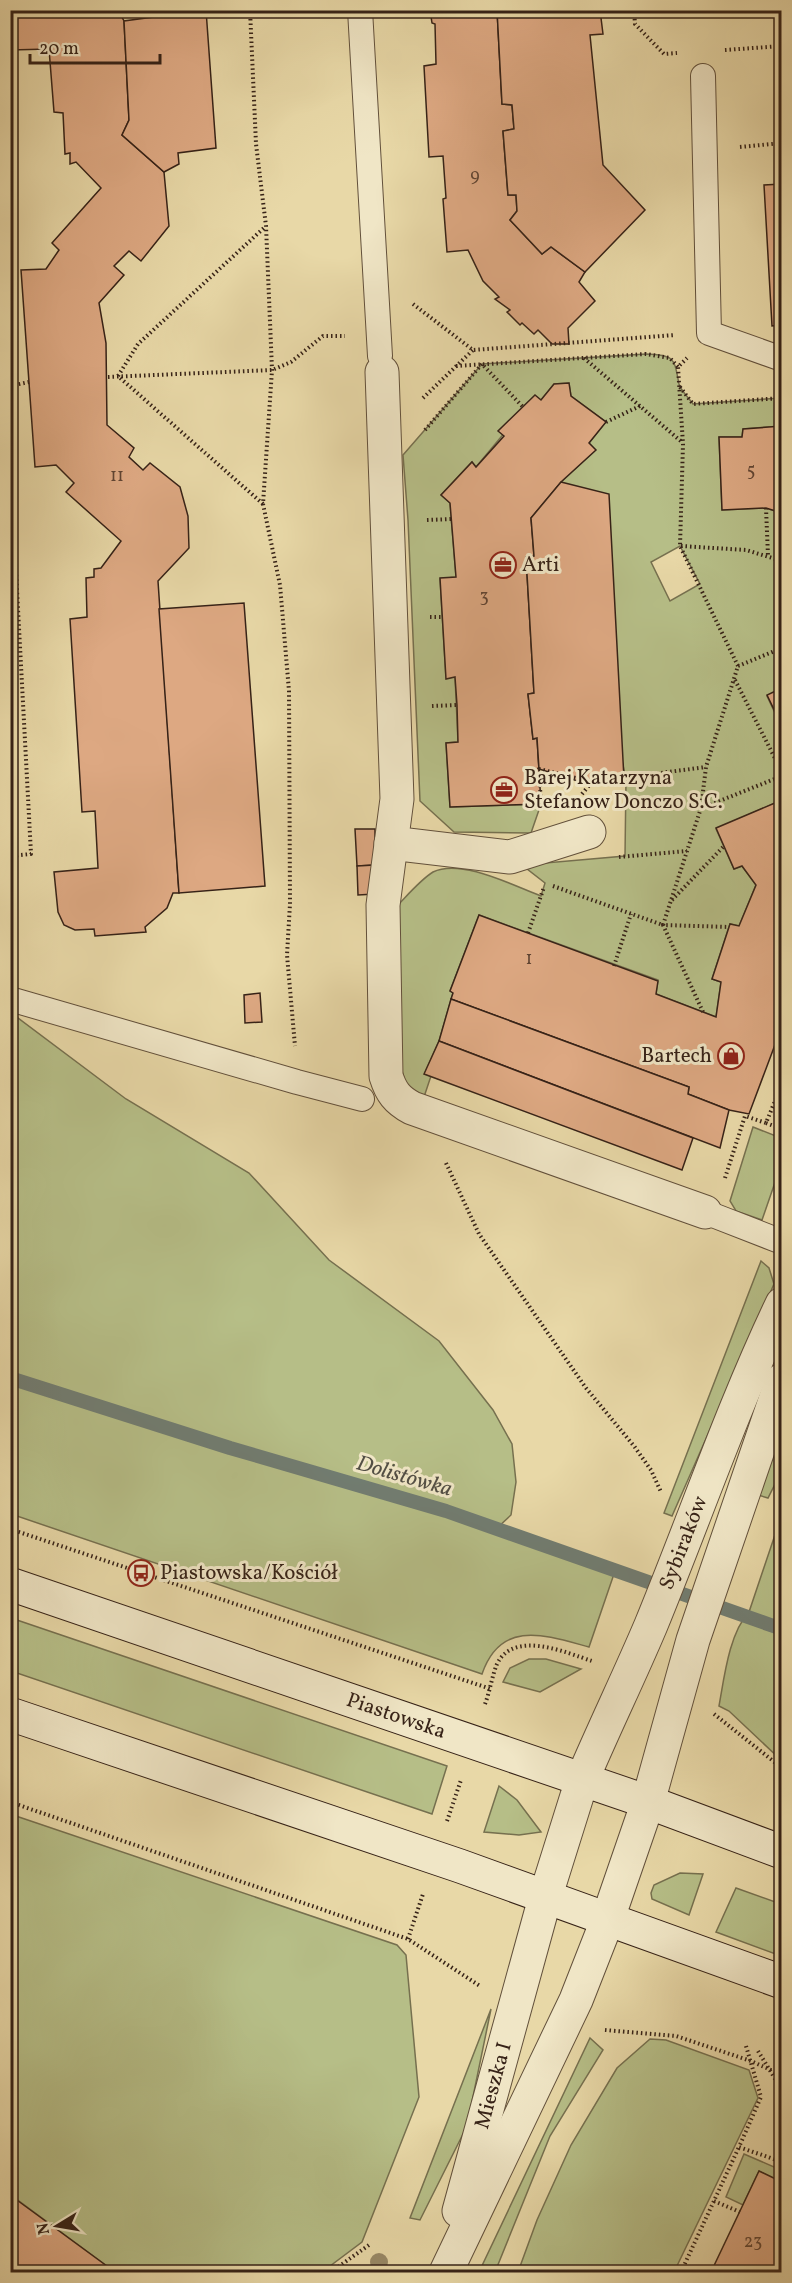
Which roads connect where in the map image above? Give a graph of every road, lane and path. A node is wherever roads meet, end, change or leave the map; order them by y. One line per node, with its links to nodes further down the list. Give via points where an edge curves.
1 (250, 10): 9 (path, via 256,144)
2 (360, 10): 10 (lane)
3 (634, 10): 5 (path, via 635,24 664,54)
4 (782, 46): 5 (path)
5 (702, 52): 6 (path)
6 (704, 76): 8 (lane)
7 (782, 143): 8 (path)
8 (706, 150): 11 (lane)
9 (266, 226): 19 (path); 21 (path, via 138,344)
10 (377, 277): 12 (path); 13 (lane)
11 (705, 334): 12 (path); 15 (lane); 18 (path)
12 (473, 350): 17 (path)
13 (380, 354): 19 (path, via 323,336 291,362); 29 (street)
14 (584, 357): 16 (path); 18 (path, via 661,354); 26 (path)
15 (782, 359)
16 (482, 364): 17 (path); 27 (path); 30 (path)
17 (456, 366): 29 (path)
18 (678, 367): 24 (path)
19 (272, 370): 21 (path); 33 (path)
20 (108, 376): 21 (path)
21 (118, 376): 33 (path)
22 (29, 382): 23 (path)
23 (10, 386)
24 (680, 387): 25 (path, via 693,404); 31 (path)
25 (782, 398)
26 (640, 406): 28 (path); 31 (path)
27 (523, 407)
28 (606, 422)
29 (384, 436): 51 (street, via 397,798)
30 (419, 437)
31 (683, 444): 37 (path)
32 (10, 458): 53 (path, via 31,854)
33 (263, 504): 62 (path, via 280,585 289,691 287,955)
34 (766, 508): 38 (path)
35 (452, 519): 36 (path)
36 (419, 520)
37 (680, 546): 38 (path, via 746,550); 41 (path)
38 (768, 556): 39 (path)
39 (782, 561)
40 (782, 648): 41 (path)
41 (738, 666): 42 (path)
42 (734, 680): 45 (path); 46 (path)
43 (457, 705): 44 (path)
44 (426, 706)
45 (706, 767): 47 (path); 48 (path)
46 (782, 774): 48 (path)
47 (592, 782): 49 (path, via 540,769); 50 (path, via 580,796)
48 (701, 808): 54 (path)
49 (538, 814)
50 (587, 832): 51 (street, via 510,857)
51 (391, 843): 68 (street, via 383,905 386,1076 391,1092 412,1108)
52 (724, 846): 54 (path)
53 (10, 856)
54 (670, 903): 56 (path)
55 (631, 914): 56 (path); 58 (path, via 545,883); 59 (path)
56 (663, 925): 57 (path); 61 (path)
57 (729, 927)
58 (528, 933)
59 (614, 966)
60 (10, 999): 62 (lane)
61 (703, 1012)
62 (297, 1082): 64 (lane)
63 (782, 1084): 65 (path)
64 (362, 1099)
65 (766, 1123): 66 (path); 68 (path, via 745,1116)
66 (782, 1129)
67 (445, 1161): 72 (path, via 479,1234 586,1388 651,1470)
68 (710, 1214): 69 (lane)
69 (782, 1242)
70 (782, 1304): 79 (street, Sybiraków, via 683,1538 651,1626)
71 (782, 1380): 81 (street, Sybiraków, via 693,1640)
72 (664, 1498)
73 (10, 1529): 77 (path, via 491,1689)
74 (10, 1584): 77 (street, Piastowska)
75 (710, 1711): 78 (path)
76 (10, 1714): 83 (street)
77 (472, 1743): 79 (street, Piastowska); 83 (path)
78 (782, 1768)
79 (582, 1780): 81 (street, Piastowska); 84 (street, Sybiraków)
80 (10, 1802): 86 (path)
81 (648, 1802): 82 (street, Piastowska); 85 (street, Sybiraków)
82 (782, 1852)
83 (435, 1858): 84 (street); 86 (path)
84 (545, 1898): 85 (street); 88 (street, Mieszka I)
85 (607, 1921): 87 (street); 89 (street, Mieszka I)
86 (408, 1939): 88 (path, via 492,1993)
87 (782, 1982)
88 (517, 2001): 102 (street, Mieszka I)
89 (567, 2019): 92 (path, via 597,2030 676,2036); 102 (street, Mieszka I)
90 (746, 2046): 92 (path)
91 (758, 2051): 93 (path)
92 (751, 2061): 93 (path); 96 (path, via 761,2097)
93 (770, 2071): 94 (path); 95 (path)
94 (782, 2075)
95 (782, 2090)
96 (739, 2147): 97 (path); 98 (path)
97 (782, 2162)
98 (714, 2201): 99 (path); 103 (path)
99 (740, 2212)
100 (369, 2245): 101 (path)
101 (331, 2272)
102 (444, 2272)
103 (681, 2272)

